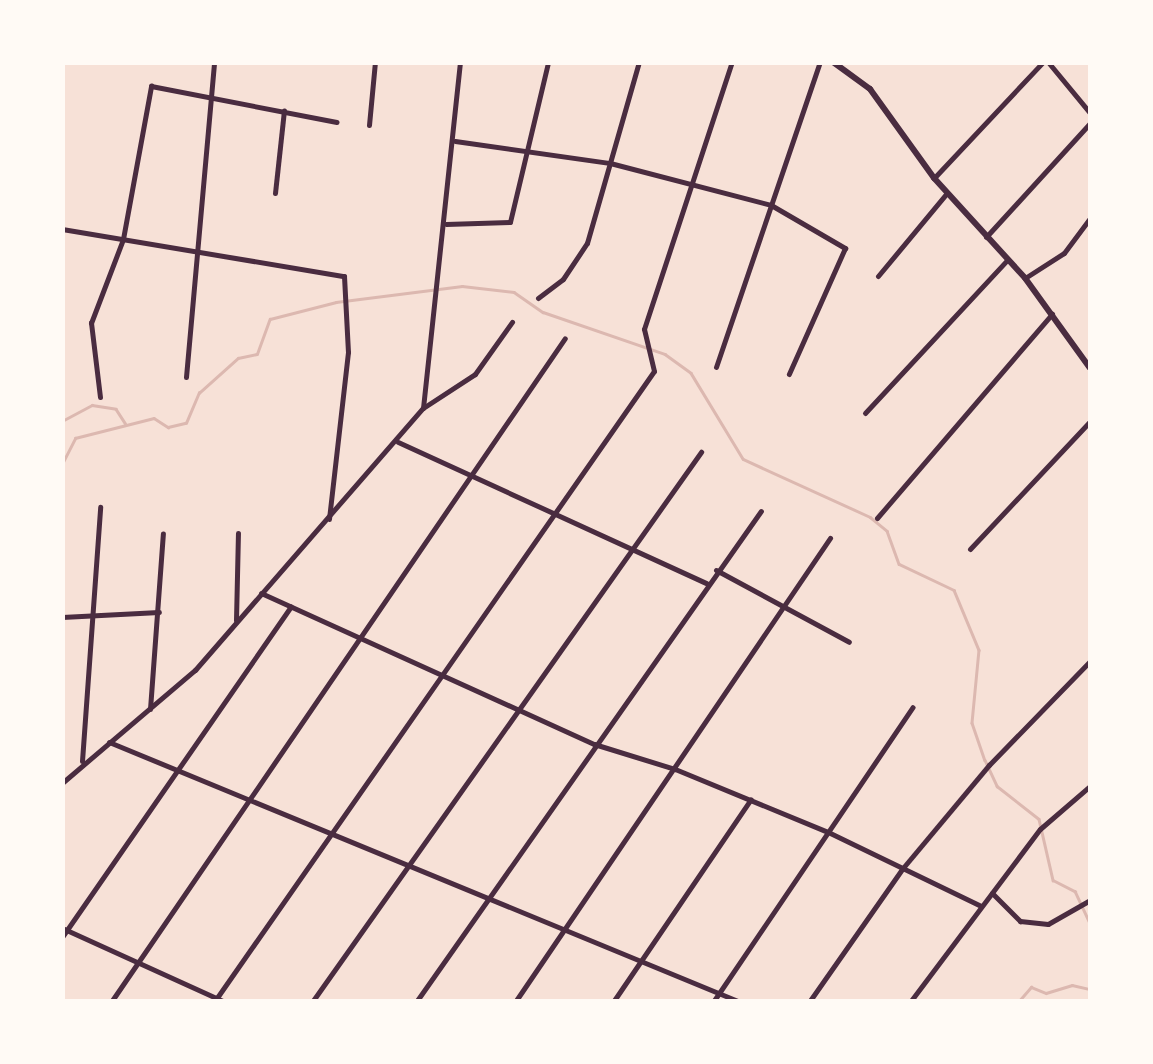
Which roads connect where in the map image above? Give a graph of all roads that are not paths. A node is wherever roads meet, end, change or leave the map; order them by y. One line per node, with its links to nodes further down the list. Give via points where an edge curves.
1 (214, 62): 10 (street)
2 (375, 62): 15 (street)
3 (460, 62): 16 (street)
4 (548, 62): 17 (street)
5 (639, 62): 18 (street)
6 (732, 62): 20 (street)
7 (820, 62): 23 (street)
8 (833, 62): 19 (street, via 870,90)
9 (1045, 62): 12 (street); 19 (street)
10 (210, 95): 11 (street); 28 (street, via 152,86); 29 (street)
11 (284, 110): 13 (street); 21 (street)
12 (1090, 113)
13 (338, 122)
14 (1090, 123): 27 (street)
15 (369, 126)
16 (455, 140): 17 (street); 25 (street)
17 (528, 150): 18 (street); 25 (street, via 510,222)
18 (610, 163): 20 (street); 33 (street, via 587,244 564,279)
19 (934, 178): 22 (street)
20 (692, 184): 23 (street); 49 (street, via 644,330 654,371)
21 (274, 193)
22 (947, 194): 27 (street); 31 (street)
23 (771, 205): 37 (street); 39 (street, via 845,248)
24 (1090, 218): 32 (street, via 1064,254)
25 (446, 224): 42 (street)
26 (62, 229): 28 (street)
27 (986, 237): 30 (street)
28 (123, 239): 29 (street); 41 (street, via 91,323)
29 (195, 251): 40 (street); 52 (street, via 344,276 348,352)
30 (1007, 260): 32 (street); 43 (street)
31 (878, 276)
32 (1024, 278): 34 (street)
33 (538, 298)
34 (1052, 314): 38 (street); 51 (street)
35 (512, 322): 42 (street, via 476,374)
36 (565, 338): 47 (street)
37 (716, 367)
38 (1090, 368)
39 (788, 374)
40 (186, 378)
41 (100, 397)
42 (423, 408): 45 (street)
43 (865, 413)
44 (1090, 421): 57 (street)
45 (398, 442): 47 (street); 52 (street)
46 (701, 452): 56 (street)
47 (472, 478): 49 (street); 67 (street)
48 (100, 507): 65 (street)
49 (557, 510): 56 (street); 70 (street)
50 (761, 511): 58 (street)
51 (877, 518)
52 (328, 522): 60 (street)
53 (163, 532): 63 (street)
54 (238, 532): 66 (street)
55 (830, 538): 61 (street)
56 (629, 546): 59 (street); 73 (street)
57 (970, 549)
58 (716, 570): 59 (street); 61 (street)
59 (706, 583): 75 (street)
60 (261, 593): 62 (street); 66 (street)
61 (782, 605): 68 (street); 78 (street)
62 (291, 606): 67 (street); 77 (street)
63 (159, 612): 65 (street); 72 (street)
64 (62, 617): 65 (street)
65 (90, 618): 76 (street)
66 (236, 623): 72 (street)
67 (364, 638): 70 (street); 81 (street)
68 (849, 642)
69 (1090, 661): 86 (street, via 987,767)
70 (442, 673): 73 (street); 84 (street)
71 (913, 707): 83 (street)
72 (150, 711): 74 (street)
73 (516, 711): 75 (street); 85 (street)
74 (108, 742): 76 (street); 77 (street)
75 (594, 744): 78 (street); 88 (street)
76 (82, 761): 79 (street)
77 (179, 766): 81 (street); 91 (street)
78 (675, 769): 82 (street); 92 (street)
79 (62, 784)
80 (1090, 786): 87 (street, via 1040,829)
81 (254, 799): 84 (street); 95 (street)
82 (751, 800): 83 (street); 94 (street)
83 (828, 832): 86 (street); 96 (street)
84 (333, 834): 85 (street); 97 (street)
85 (406, 868): 88 (street); 100 (street)
86 (902, 870): 90 (street); 106 (street)
87 (991, 892): 89 (street, via 1020,921 1048,924); 90 (street)
88 (486, 900): 92 (street); 101 (street)
89 (1090, 900)
90 (981, 906): 107 (street)
91 (65, 929): 93 (street); 95 (street)
92 (566, 931): 94 (street); 102 (street)
93 (62, 937)
94 (640, 962): 96 (street); 103 (street)
95 (138, 966): 97 (street); 98 (street)
96 (718, 993): 104 (street); 105 (street)
97 (215, 1000): 99 (street)
98 (111, 1002)
99 (225, 1002)
100 (312, 1002)
101 (416, 1002)
102 (516, 1002)
103 (613, 1002)
104 (712, 1002)
105 (740, 1002)
106 (808, 1002)
107 (910, 1002)

